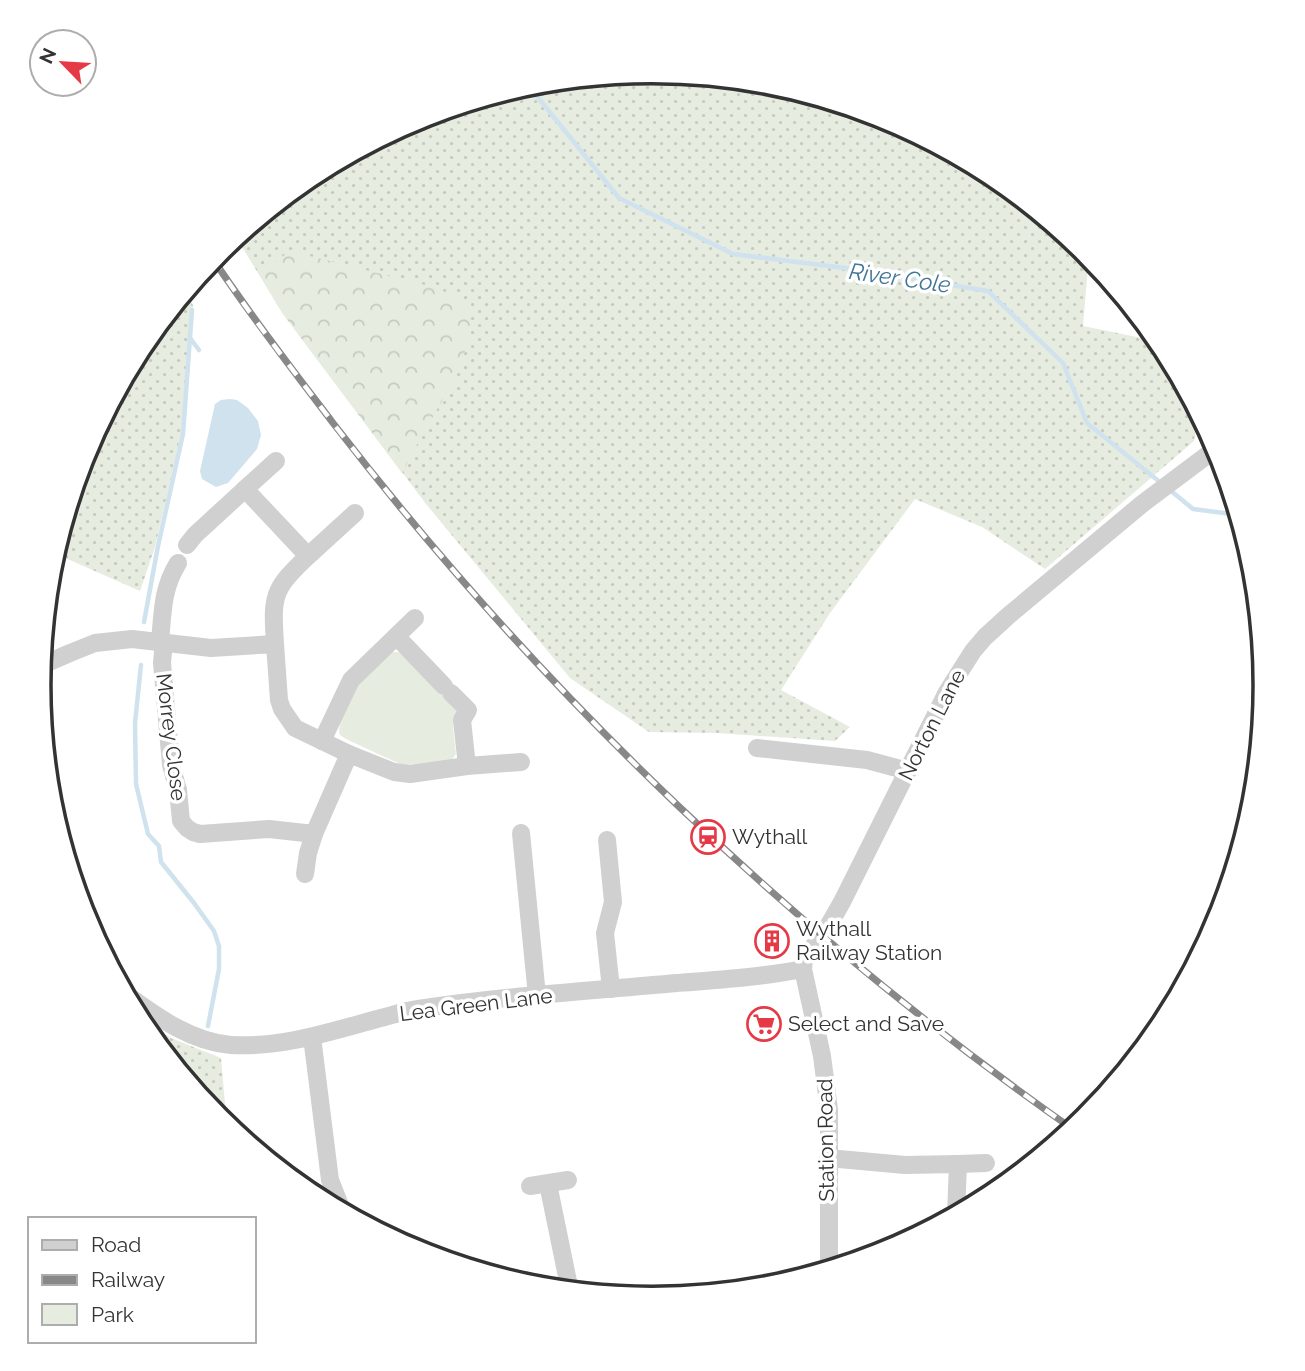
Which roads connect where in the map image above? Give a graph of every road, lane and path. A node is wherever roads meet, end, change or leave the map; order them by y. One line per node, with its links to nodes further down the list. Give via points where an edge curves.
1 (1208, 455): 18 (street, Norton Lane, via 985,637 947,692)
2 (276, 461): 3 (street)
3 (246, 489): 5 (street); 6 (street)
4 (355, 513): 6 (street)
5 (187, 545)
6 (308, 556): 11 (street, via 277,593)
7 (178, 564): 10 (street, Morrey Close, via 165,591)
8 (415, 618): 9 (street)
9 (397, 637): 13 (street, via 351,680); 17 (street, via 468,710 462,720)
10 (162, 641): 11 (street, via 211,648); 12 (street, via 95,643); 20 (street, Morrey Close, via 171,765 181,821 200,834 269,829)
11 (275, 644): 13 (street, via 282,709 295,728)
12 (52, 661)
13 (322, 741): 15 (street)
14 (757, 748): 18 (street, via 870,760)
15 (349, 754): 17 (street, via 410,774); 20 (street)
16 (521, 762): 17 (street)
17 (467, 766)
18 (908, 771): 23 (street, Norton Lane, via 848,892 804,959)
19 (521, 833): 25 (street)
20 (314, 834): 22 (street)
21 (607, 840): 24 (street, via 613,901 605,933)
22 (305, 874)
23 (803, 970): 24 (street, Lea Green Lane); 28 (street, Station Road, via 826,1080)
24 (611, 989): 25 (street, Lea Green Lane)
25 (537, 996): 27 (street, Lea Green Lane, via 415,1009)
26 (143, 1006): 27 (street, Lea Green Lane, via 170,1024 229,1045)
27 (312, 1037): 34 (street, via 330,1180)
28 (828, 1158): 30 (street); 36 (street, Station Road)
29 (986, 1163): 30 (street)
30 (958, 1164): 35 (street)
31 (568, 1180): 32 (street)
32 (548, 1184): 33 (street); 37 (street)
33 (530, 1186)
34 (337, 1198)
35 (956, 1205)
36 (828, 1261)
37 (568, 1281)

